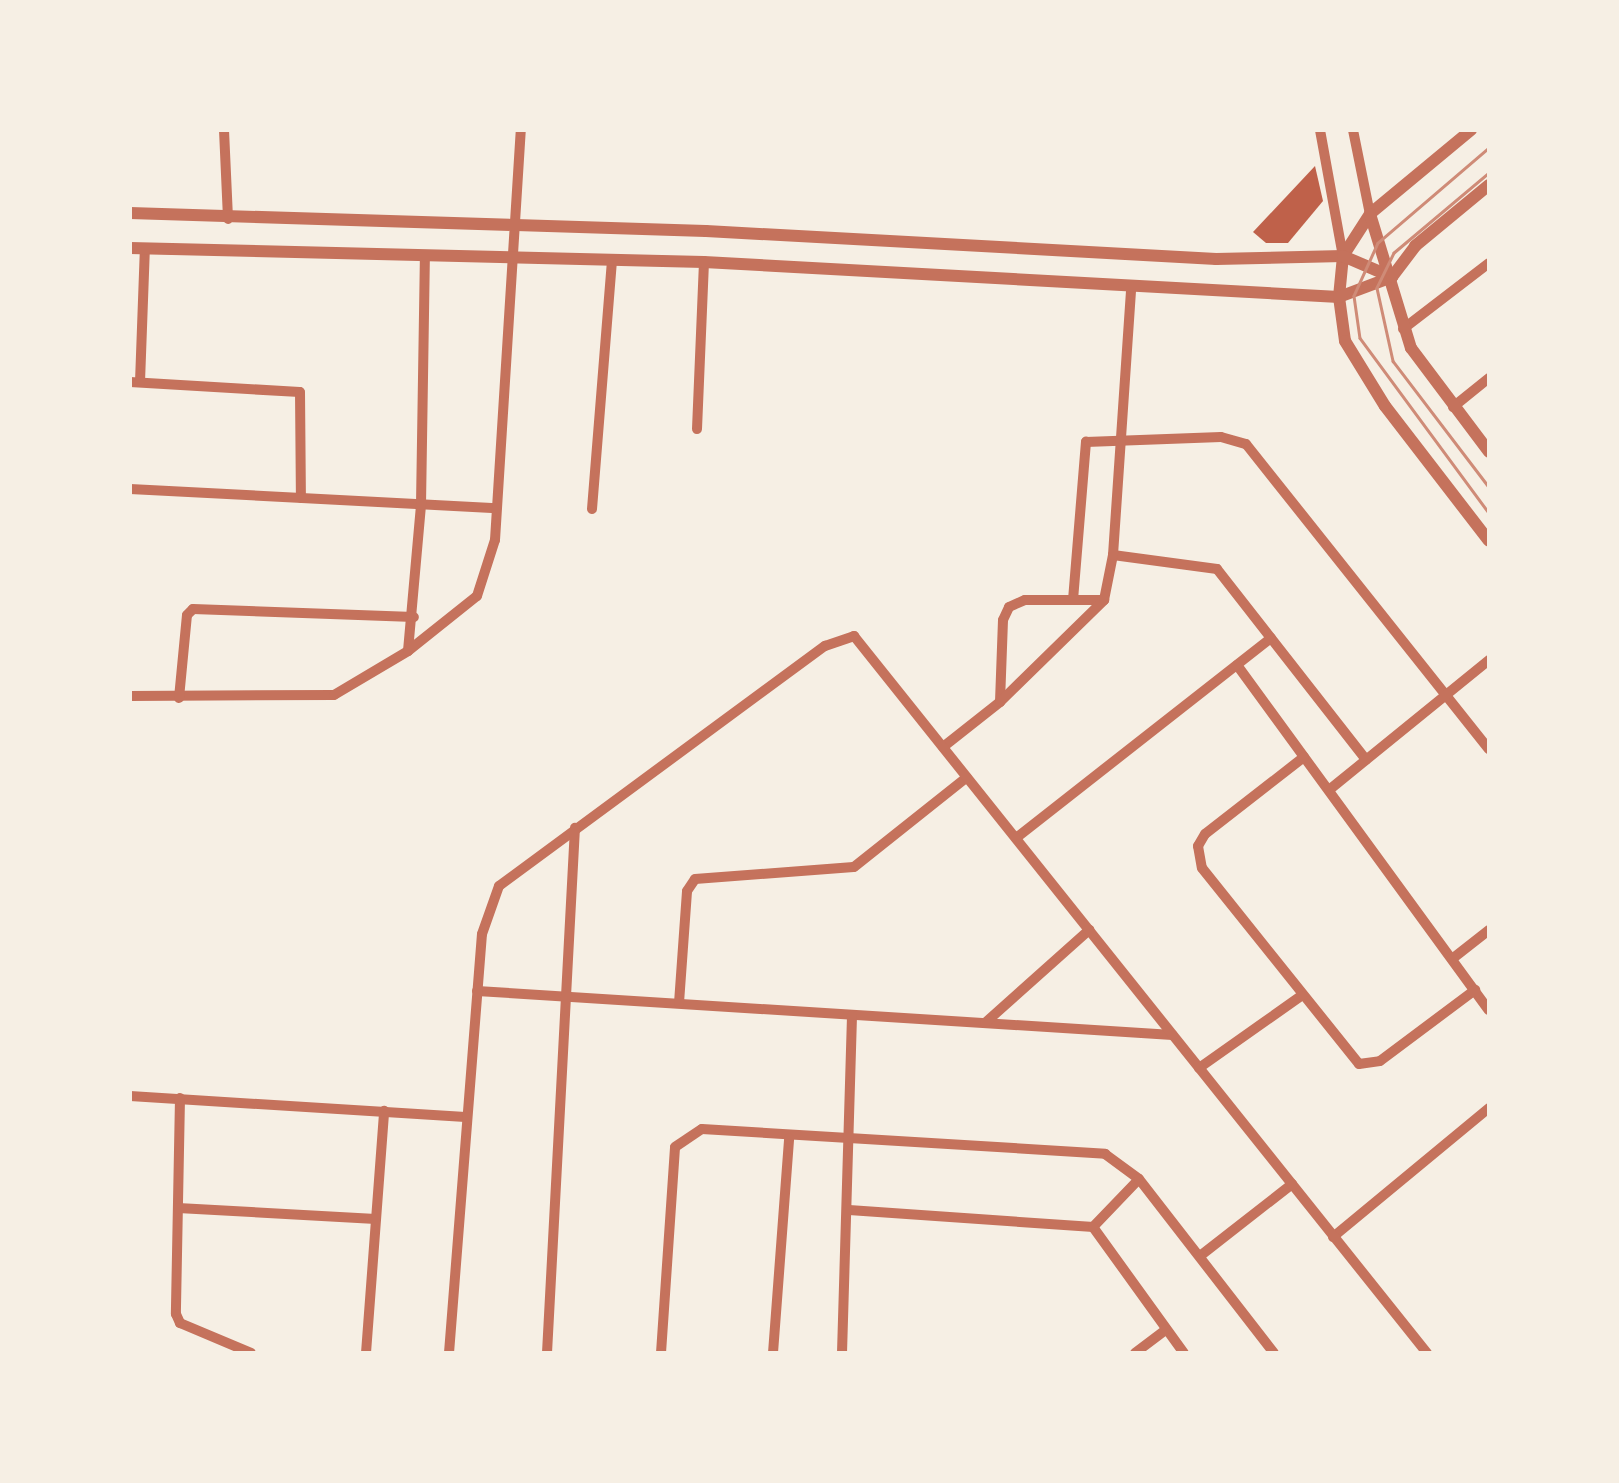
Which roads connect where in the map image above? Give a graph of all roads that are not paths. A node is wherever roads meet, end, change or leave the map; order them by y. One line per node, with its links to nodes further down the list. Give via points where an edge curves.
1 (224, 130): 9 (street)
2 (521, 130): 10 (street)
3 (1320, 130): 14 (street)
4 (1353, 130): 8 (street)
5 (1471, 130): 8 (street)
6 (1489, 184): 18 (street, via 1415,246)
7 (130, 214): 9 (street)
8 (1370, 214): 14 (street); 18 (street)
9 (228, 219): 10 (street)
10 (514, 225): 13 (street); 14 (street, via 1216,259)
11 (137, 248): 12 (street); 23 (street)
12 (425, 255): 13 (street); 30 (street)
13 (512, 256): 15 (street); 31 (street)
14 (1343, 256): 18 (street); 20 (street)
15 (612, 260): 16 (street); 32 (street)
16 (704, 262): 19 (street); 25 (street)
17 (1489, 263): 21 (street)
18 (1392, 277): 20 (street); 21 (street)
19 (1131, 290): 20 (street); 26 (street)
20 (1339, 297): 33 (street, via 1345,341 1385,406)
21 (1403, 329): 24 (street)
22 (1489, 378): 24 (street)
23 (135, 382): 29 (street, via 300,392)
24 (1453, 407): 27 (street)
25 (697, 430)
26 (1122, 439): 34 (street); 35 (street, via 1094,437 1081,450); 42 (street, via 1222,437 1261,456)
27 (1487, 447)
28 (130, 489): 29 (street)
29 (301, 498): 30 (street)
30 (421, 505): 31 (street); 37 (street)
31 (497, 508): 39 (street, via 492,561 478,596)
32 (592, 509)
33 (1489, 541)
34 (1113, 554): 36 (street); 38 (street, via 1206,563)
35 (1073, 600): 36 (street); 45 (street, via 1024,600 1010,607 1003,620)
36 (1104, 600): 45 (street)
37 (414, 617): 39 (street); 44 (street, via 193,609)
38 (1271, 638): 41 (street); 49 (street)
39 (408, 651): 44 (street, via 351,688 317,698)
40 (1489, 660): 42 (street)
41 (1237, 666): 48 (street); 53 (street)
42 (1448, 694): 47 (street); 49 (street)
43 (130, 696): 44 (street)
44 (179, 698)
45 (1000, 702): 46 (street)
46 (943, 747): 50 (street); 52 (street, via 854,636 825,646)
47 (1489, 749)
48 (1304, 756): 51 (street); 60 (street, via 1205,834 1198,858)
49 (1366, 760): 51 (street)
50 (967, 777): 53 (street); 61 (street, via 854,867 696,878 687,891)
51 (1328, 790): 56 (street)
52 (576, 828): 57 (street, via 517,869 490,903); 59 (street)
53 (1016, 838): 54 (street)
54 (1089, 930): 64 (street); 65 (street)
55 (1489, 930): 56 (street)
56 (1452, 959): 58 (street)
57 (477, 990): 59 (street); 71 (street)
58 (1475, 990): 60 (street, via 1367,1066); 62 (street)
59 (567, 995): 61 (street); 86 (street)
60 (1301, 996): 66 (street)
61 (679, 1003): 63 (street)
62 (1489, 1010)
63 (852, 1015): 64 (street); 73 (street)
64 (986, 1024): 65 (street)
65 (1173, 1035): 66 (street)
66 (1199, 1068): 75 (street)
67 (130, 1096): 68 (street)
68 (180, 1098): 70 (street); 76 (street)
69 (1489, 1108): 80 (street)
70 (384, 1111): 71 (street); 78 (street)
71 (465, 1117): 85 (street)
72 (789, 1139): 73 (street); 87 (street, via 702,1129 675,1147); 88 (street)
73 (852, 1141): 74 (street, via 1106,1154); 77 (street)
74 (1139, 1179): 79 (street); 81 (street)
75 (1292, 1184): 80 (street); 81 (street)
76 (178, 1208): 78 (street); 83 (street, via 180,1323)
77 (849, 1210): 79 (street); 89 (street)
78 (376, 1219): 84 (street)
79 (1093, 1227): 82 (street)
80 (1333, 1237): 93 (street)
81 (1200, 1256): 92 (street)
82 (1166, 1330): 90 (street); 91 (street)
83 (251, 1353)
84 (366, 1353)
85 (449, 1353)
86 (547, 1353)
87 (661, 1353)
88 (773, 1353)
89 (842, 1353)
90 (1135, 1353)
91 (1184, 1353)
92 (1274, 1353)
93 (1427, 1353)

